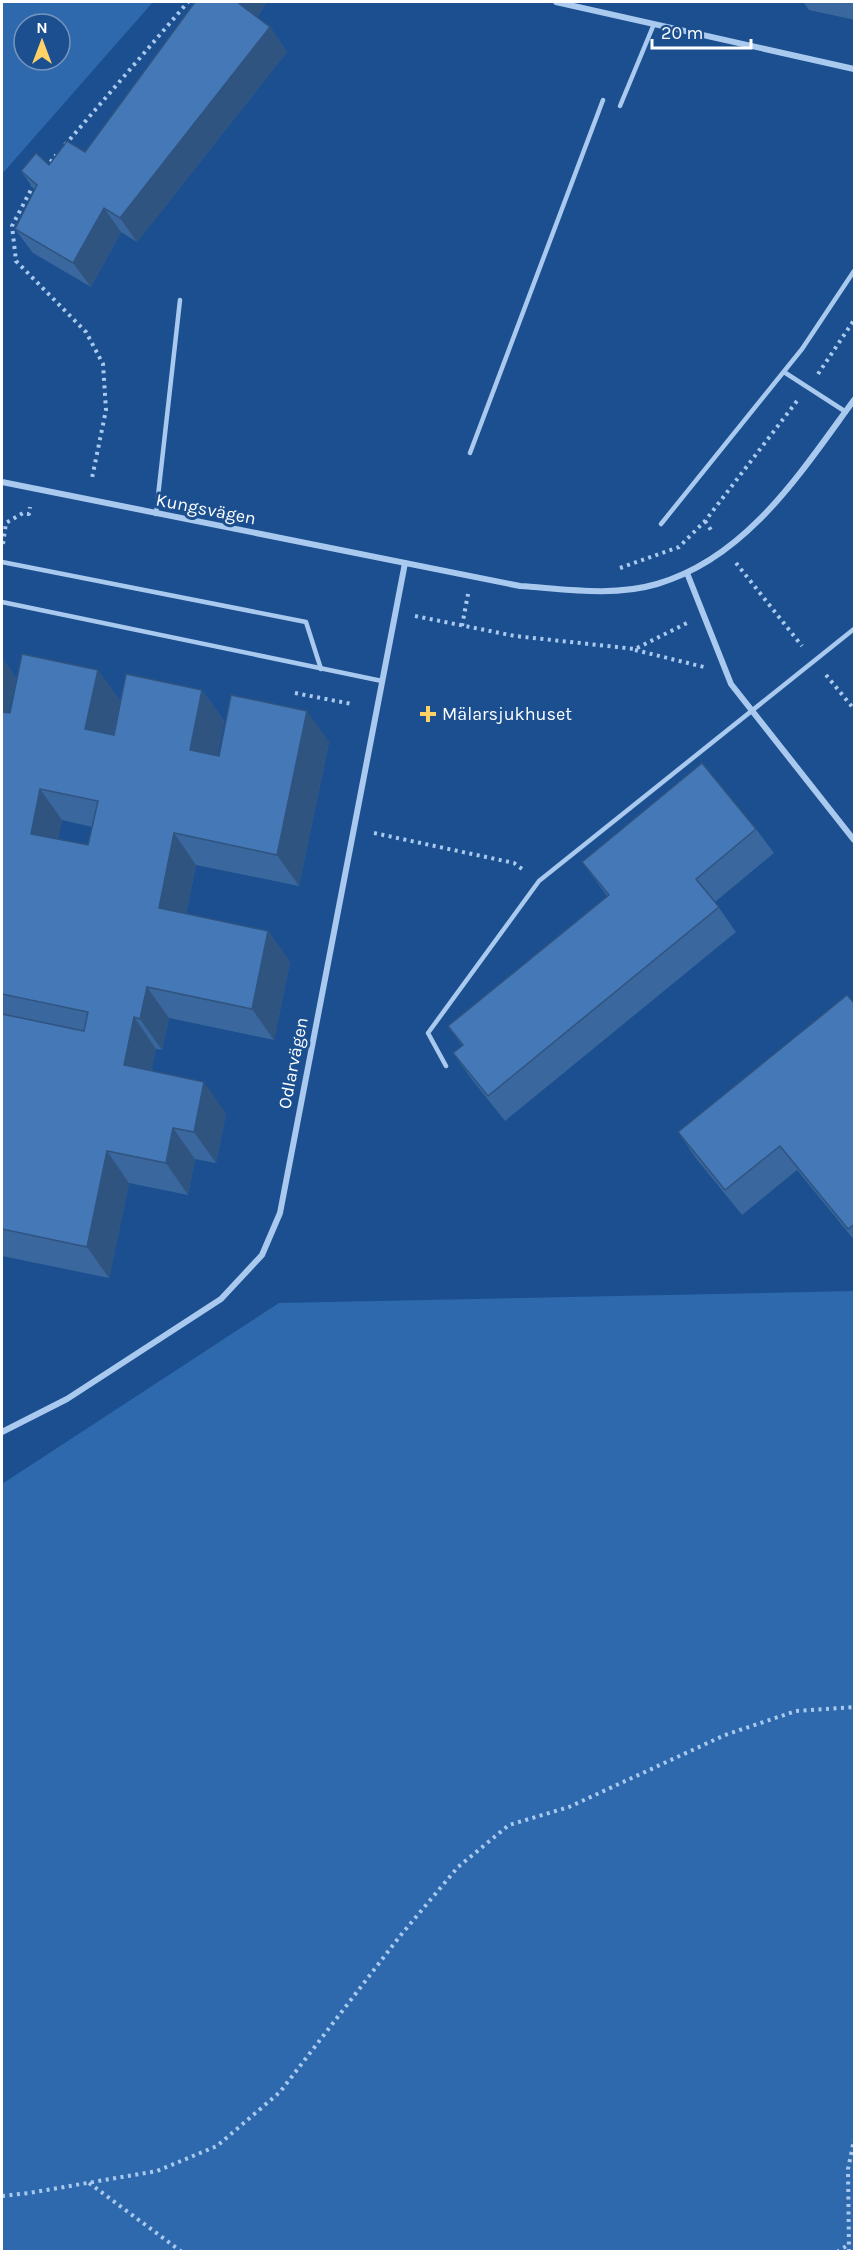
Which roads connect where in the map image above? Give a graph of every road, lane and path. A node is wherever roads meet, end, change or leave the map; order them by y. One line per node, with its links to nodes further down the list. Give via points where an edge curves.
1 (188, 2): 7 (path)
2 (556, 2): 3 (street)
3 (654, 24): 4 (street); 6 (lane)
4 (855, 69)
5 (603, 100): 16 (lane)
6 (620, 106)
7 (44, 170)
8 (36, 179): 18 (path, via 12,226 16,261 86,332 103,364 106,410)
9 (855, 271): 12 (lane)
10 (180, 300): 22 (lane)
11 (855, 320): 13 (path)
12 (784, 372): 13 (lane); 24 (lane)
13 (808, 387): 15 (lane); 23 (path)
14 (855, 400): 15 (street, Kungsvägen)
15 (846, 412): 25 (street, Kungsvägen, via 793,482 743,538)
16 (470, 453)
17 (81, 476): 18 (path)
18 (92, 478): 19 (path)
19 (103, 481)
20 (2, 482): 21 (street, Kungsvägen)
21 (32, 488): 22 (street, Kungsvägen); 26 (path, via 29,514 23,513 6,523)
22 (156, 514): 28 (street, Kungsvägen)
23 (705, 521): 25 (path); 29 (path, via 679,548)
24 (661, 524)
25 (724, 549): 30 (street, Kungsvägen); 36 (path)
26 (2, 553)
27 (2, 562): 37 (lane, via 306,622)
28 (405, 563): 30 (street, Kungsvägen, via 520,586 588,591 656,584); 32 (street, Odlarvägen)
29 (618, 569)
30 (687, 573): 33 (street)
31 (2, 602): 37 (lane)
32 (396, 613): 35 (path, via 514,636); 39 (street, Odlarvägen)
33 (703, 615): 35 (path); 38 (street)
34 (855, 629): 36 (lane)
35 (634, 649): 38 (path)
36 (814, 661): 42 (path); 43 (lane)
37 (321, 669): 39 (lane)
38 (726, 673): 43 (street)
39 (382, 681): 48 (street, Odlarvägen, via 280,1213 262,1255 221,1299 67,1399)
40 (295, 693): 41 (path)
41 (352, 704)
42 (855, 709)
43 (751, 710): 45 (street); 46 (lane)
44 (370, 832): 46 (path, via 514,862)
45 (855, 840)
46 (539, 881): 47 (lane, via 428,1034)
47 (446, 1066)
48 (2, 1432)
49 (855, 1707): 51 (path, via 796,1711 725,1735 569,1807 509,1825 451,1875 280,2092 217,2146 157,2171)
50 (855, 2140): 53 (path, via 848,2169)
51 (89, 2183): 52 (path); 54 (path)
52 (2, 2196)
53 (848, 2245): 55 (path); 56 (path)
54 (182, 2252)
55 (837, 2252)
56 (849, 2252)

